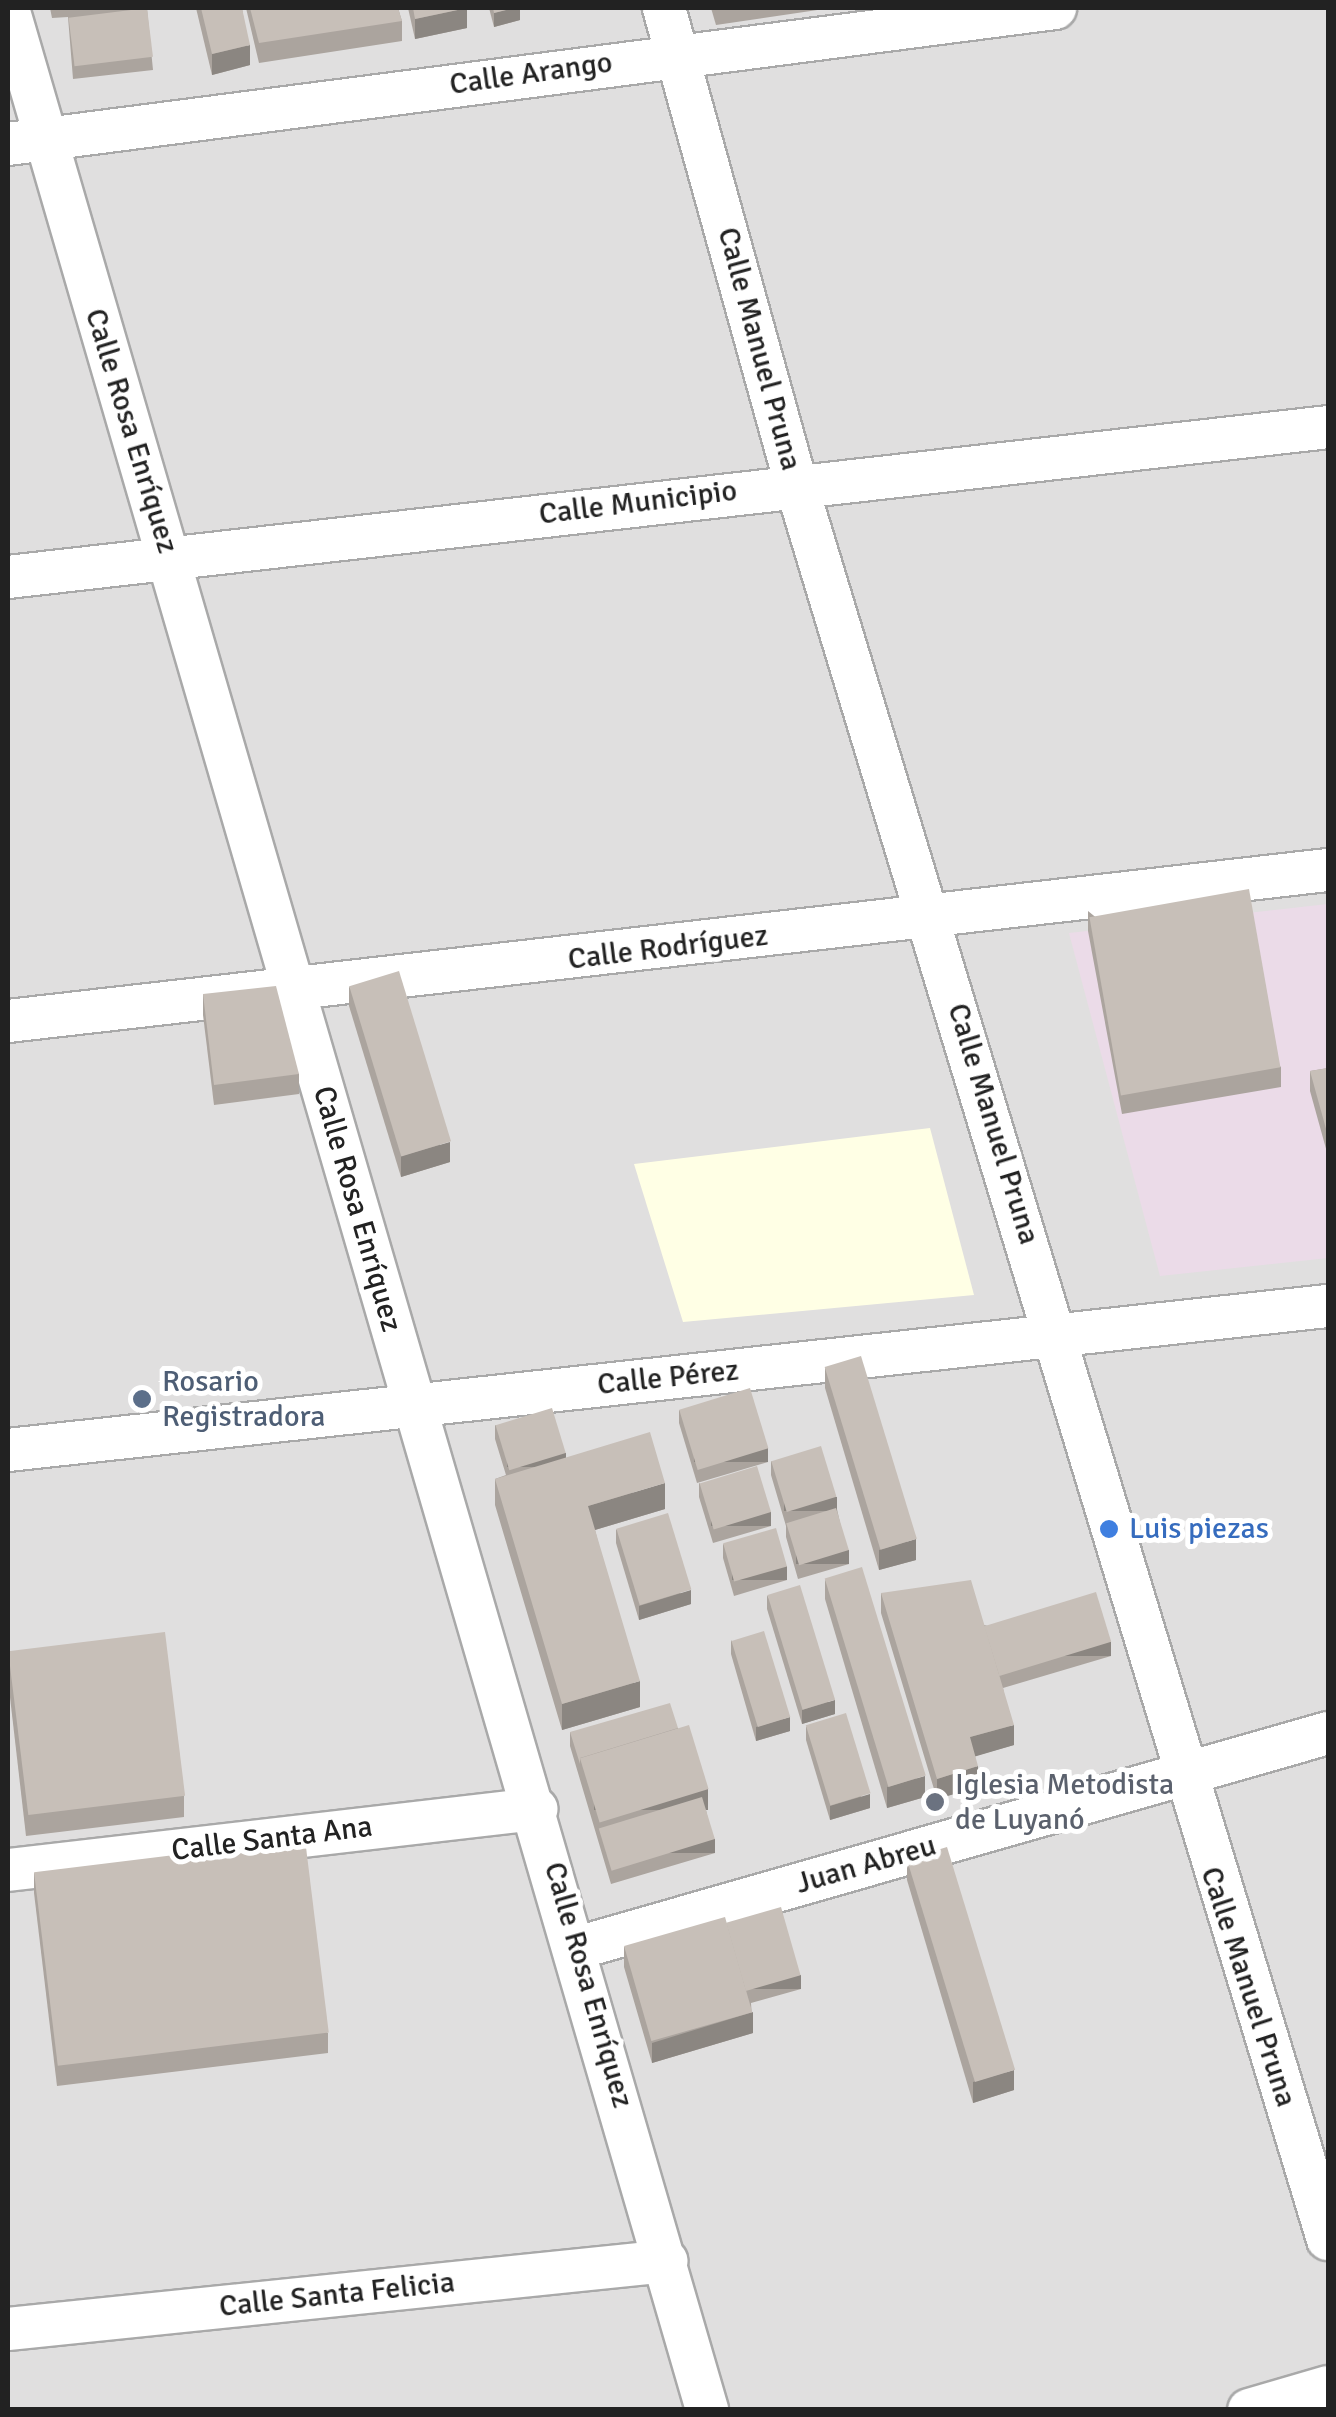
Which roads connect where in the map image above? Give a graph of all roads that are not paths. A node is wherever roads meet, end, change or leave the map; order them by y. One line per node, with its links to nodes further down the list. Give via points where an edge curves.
1 (8, 8): 5 (street, Calle Rosa Enríquez)
2 (664, 8): 4 (street, Calle Manuel Pruna)
3 (1054, 8): 4 (street, Calle Arango)
4 (678, 54): 5 (street, Calle Arango); 7 (street, Calle Manuel Pruna)
5 (25, 142): 8 (street, Calle Rosa Enríquez)
6 (1328, 427): 7 (street, Calle Municipio)
7 (796, 484): 8 (street, Calle Municipio); 11 (street, Calle Manuel Pruna)
8 (170, 560): 9 (street, Calle Municipio); 12 (street, Calle Rosa Enríquez)
9 (8, 577)
10 (1328, 870): 11 (street, Calle Rodríguez)
11 (932, 917): 12 (street, Calle Rodríguez); 15 (street, Calle Manuel Pruna)
12 (293, 992): 13 (street, Calle Rodríguez); 16 (street, Calle Rosa Enríquez)
13 (8, 1021)
14 (1328, 1306): 15 (street, Calle Pérez)
15 (1056, 1338): 16 (street, Calle Pérez); 19 (street, Calle Manuel Pruna)
16 (414, 1404): 17 (street, Calle Pérez); 20 (street, Calle Rosa Enríquez)
17 (8, 1450)
18 (1328, 1733): 19 (street, Juan Abreu)
19 (1181, 1775): 22 (street, Juan Abreu); 23 (street, Calle Manuel Pruna)
20 (536, 1809): 21 (street, Calle Santa Ana); 22 (street, Calle Rosa Enríquez)
21 (8, 1870)
22 (578, 1948): 24 (street, Calle Rosa Enríquez)
23 (1328, 2240)
24 (666, 2261): 25 (street, Calle Santa Felicia); 27 (street, Calle Rosa Enríquez)
25 (8, 2329)
26 (1328, 2387): 28 (street)
27 (707, 2410)
28 (1250, 2410)

